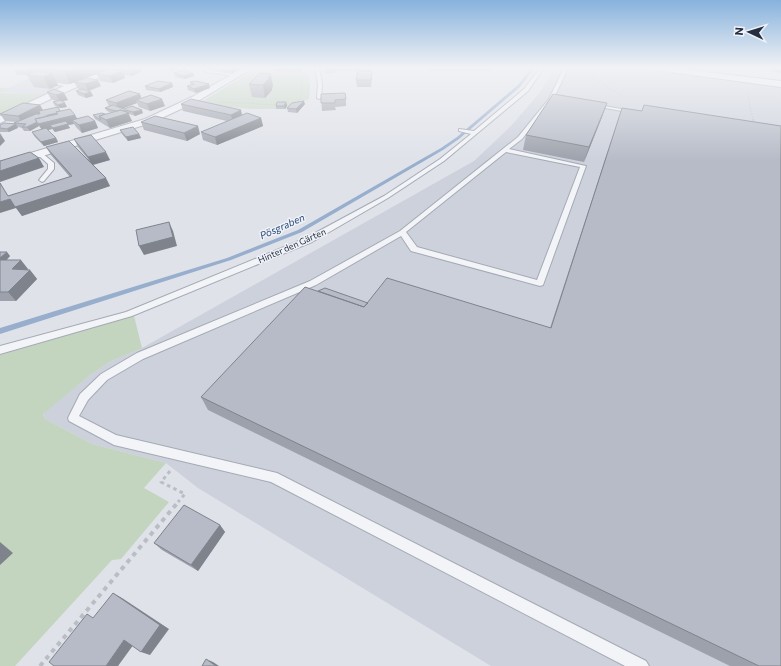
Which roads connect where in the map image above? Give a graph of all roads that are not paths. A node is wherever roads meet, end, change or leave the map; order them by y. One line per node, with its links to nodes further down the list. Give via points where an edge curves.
1 (44, 99): 8 (street)
2 (195, 99): 13 (street, via 148,120)
3 (514, 99): 10 (lane, Hinter den Gärten)
4 (552, 99): 5 (lane); 11 (lane, via 520,138)
5 (559, 100)
6 (590, 105): 7 (lane)
7 (637, 112)
8 (0, 120)
9 (461, 130): 10 (lane)
10 (472, 132): 17 (lane, Hinter den Gärten, via 442,160 386,197 309,240 129,314)
11 (505, 150): 16 (lane); 16 (lane, via 584,166 540,283 414,249)
12 (0, 154): 13 (street)
13 (36, 155): 14 (street); 15 (lane, via 51,163 51,169)
14 (0, 166)
15 (42, 180)
16 (402, 232): 18 (lane, via 313,283 140,356 104,377 84,398 73,418 114,440 273,477)
17 (0, 350)
18 (641, 666)

